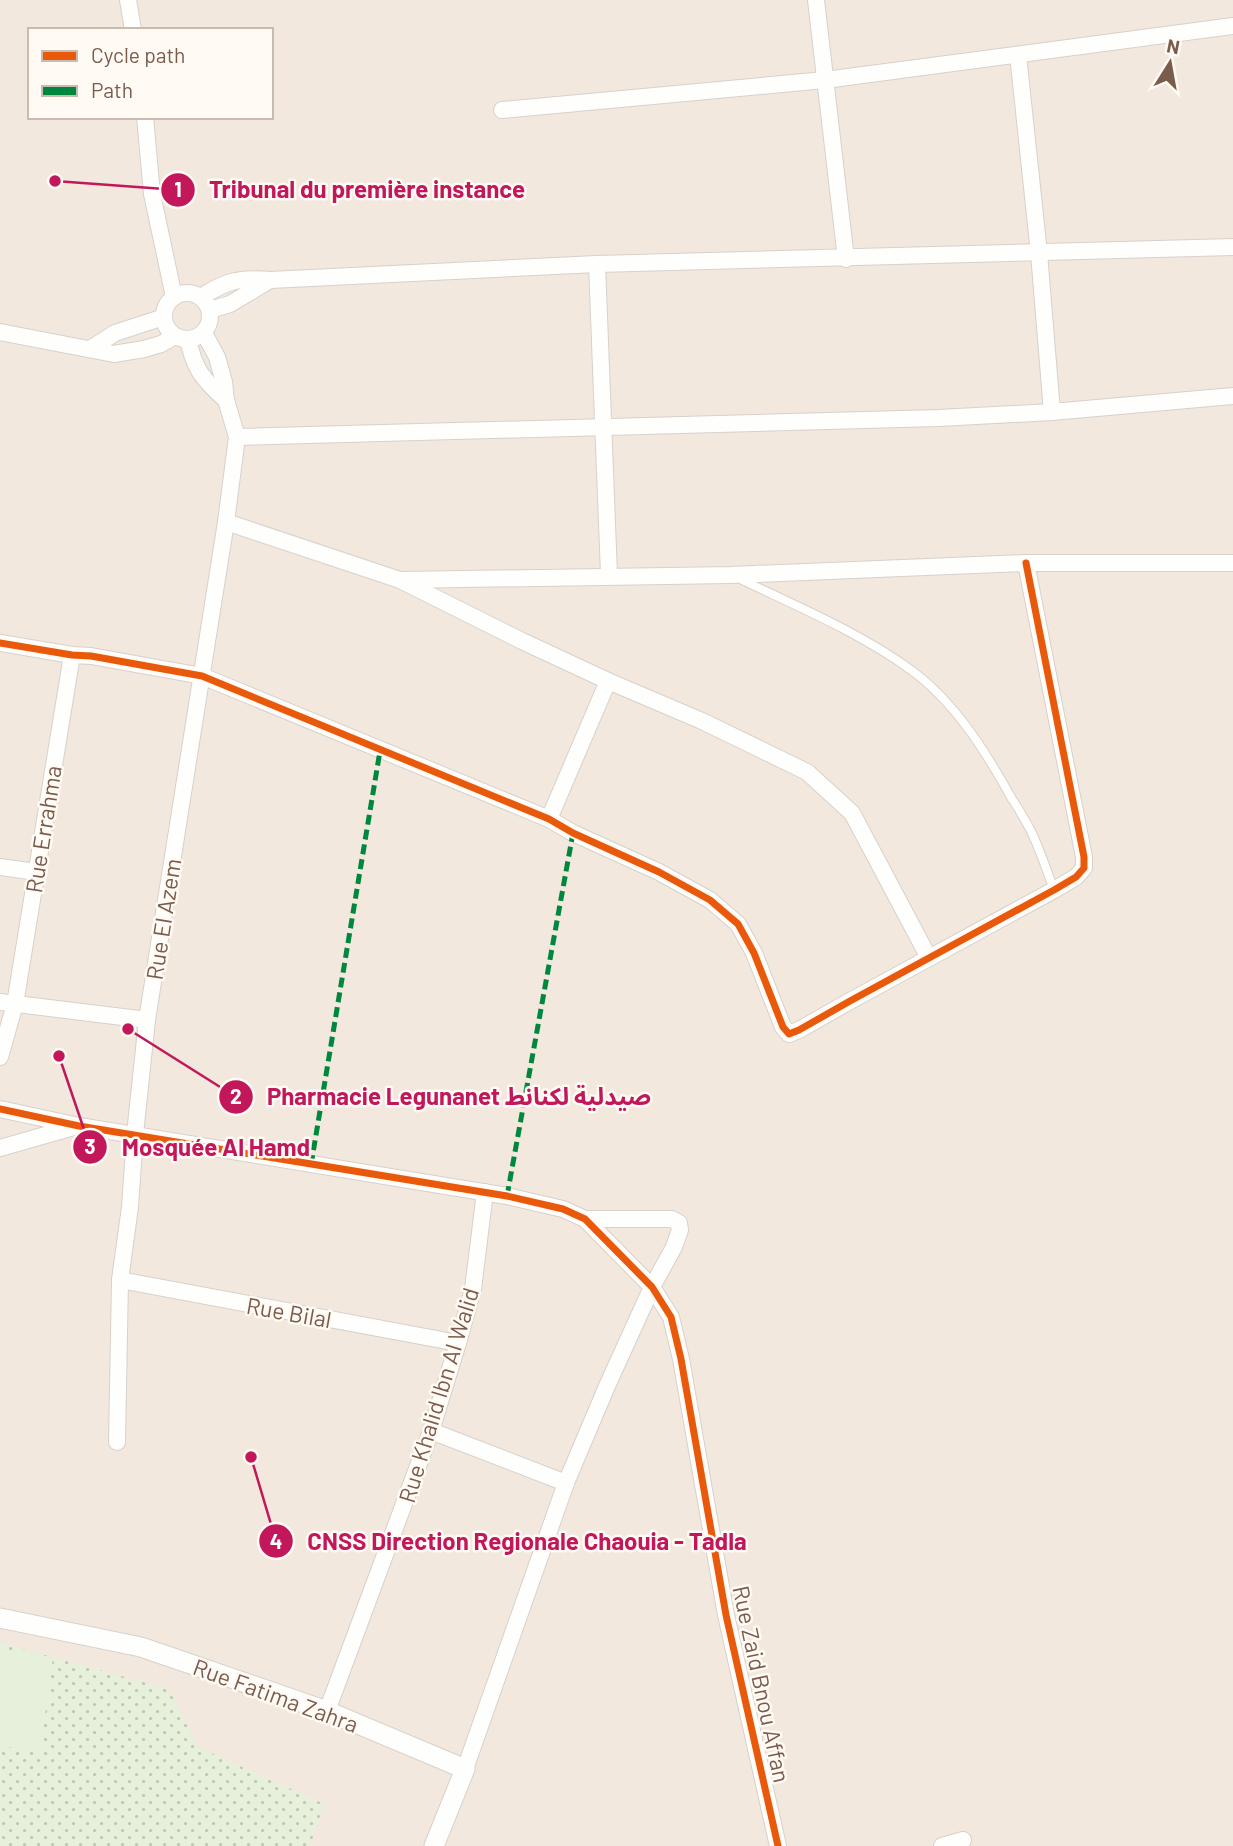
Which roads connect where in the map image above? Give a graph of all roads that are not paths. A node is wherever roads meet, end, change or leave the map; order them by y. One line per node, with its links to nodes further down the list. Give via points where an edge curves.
1 (128, 0): 4 (street)
2 (816, 0): 6 (street)
3 (1233, 26): 5 (street)
4 (133, 28)
5 (1018, 55): 6 (street); 10 (street)
6 (825, 80): 7 (street); 11 (street)
7 (502, 110)
8 (145, 119): 13 (street, via 152,194)
9 (1233, 247): 10 (street)
10 (1039, 253): 11 (street); 21 (street)
11 (846, 259): 12 (street)
12 (597, 264): 14 (street, via 252,278 218,286); 22 (street)
13 (174, 297): 14 (street, via 192,293); 15 (street, via 164,309)
14 (206, 304): 17 (street, via 210,322)
15 (164, 317): 17 (street, via 167,328); 18 (street, via 114,333)
16 (0, 332): 18 (street)
17 (189, 336): 18 (street, via 114,354); 20 (street, Rue El Azem, via 192,359 208,384); 20 (street, Rue El Azem, via 217,357)
18 (90, 349)
19 (1233, 396): 21 (street)
20 (226, 400): 23 (street, Rue El Azem)
21 (1052, 412): 22 (street)
22 (604, 428): 23 (street); 27 (street)
23 (237, 437): 24 (street, Rue El Azem)
24 (226, 522): 29 (street); 32 (street, Rue El Azem)
25 (1026, 563): 26 (street); 28 (street); 37 (street, via 1084,857 1084,869)
26 (1233, 563)
27 (609, 575): 28 (street); 29 (street)
28 (730, 575): 37 (lane, via 876,648 913,671 945,701 1000,776 1030,831)
29 (400, 580): 33 (street)
30 (0, 643): 31 (street)
31 (72, 654): 32 (street); 36 (street, Rue Errahma)
32 (202, 676): 34 (street); 40 (street, Rue El Azem)
33 (608, 681): 34 (street); 38 (street, via 807,772 852,813)
34 (549, 819): 38 (street, via 710,900 738,923 789,1034)
35 (0, 867): 36 (street)
36 (36, 872): 39 (street, Rue Errahma)
37 (1054, 890): 38 (street)
38 (929, 958)
39 (8, 1003): 40 (street); 41 (street, Rue Errahma)
40 (146, 1020): 44 (street, Rue El Azem)
41 (0, 1057)
42 (0, 1108): 43 (street)
43 (79, 1126): 44 (street); 45 (street)
44 (135, 1134): 46 (street); 48 (street, Rue El Azem)
45 (0, 1148)
46 (485, 1192): 47 (street, via 563,1209); 50 (street, Rue Khalid Ibn Al Walid, via 474,1289)
47 (585, 1219): 49 (street, Rue Zaid Bnou Affan); 49 (street, via 672,1219 679,1223 674,1247)
48 (120, 1280): 50 (street, Rue Bilal); 52 (street, Rue El Azem)
49 (652, 1287): 53 (street); 59 (street, Rue Zaid Bnou Affan, via 671,1317 676,1338 726,1615)
50 (458, 1343): 51 (street, Rue Khalid Ibn Al Walid)
51 (431, 1431): 53 (street); 55 (street, Rue Khalid Ibn Al Walid)
52 (117, 1442)
53 (566, 1483): 56 (street)
54 (0, 1618): 55 (street, Rue Fatima Zahra, via 141,1647)
55 (327, 1711): 56 (street, Rue Fatima Zahra)
56 (465, 1769): 58 (street)
57 (963, 1840): 60 (street)
58 (434, 1846)
59 (778, 1846)
60 (942, 1846)

